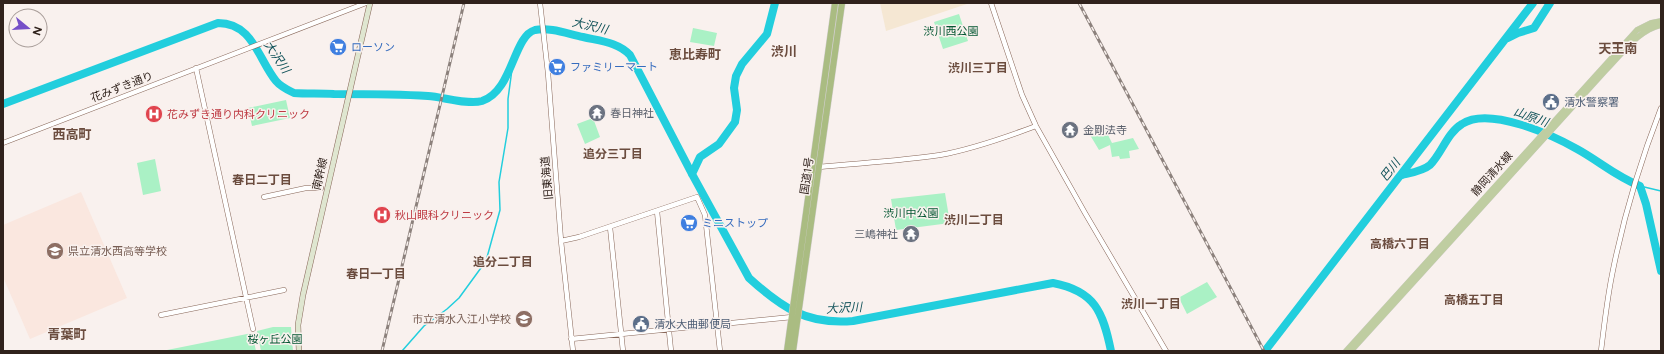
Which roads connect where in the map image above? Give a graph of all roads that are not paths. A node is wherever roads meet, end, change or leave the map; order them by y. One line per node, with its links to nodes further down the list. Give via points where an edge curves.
1 (366, 3): 9 (street, 花みずき通り)
2 (370, 3): 28 (main road, 南幹線, via 303,295 298,325)
3 (540, 3): 18 (street, 旧東海道)
4 (835, 3): 21 (highway, 国道1号)
5 (842, 3): 13 (highway, 国道1号)
6 (991, 3): 11 (street, via 1022,95)
7 (1661, 21): 36 (main road, 静岡清水線, via 1637,30)
8 (1661, 25): 37 (main road, 静岡清水線, via 1654,26 1639,36 1606,70)
9 (196, 68): 12 (street, 花みずき通り); 20 (street)
10 (1661, 108): 38 (street, via 1634,188 1612,275)
11 (1036, 126): 13 (street, via 972,148 939,155); 35 (street)
12 (3, 143)
13 (819, 167): 21 (highway, 国道1号)
14 (321, 188): 15 (street, via 306,188)
15 (264, 197)
16 (657, 211): 17 (street); 23 (street, via 697,197 705,213); 25 (street)
17 (610, 227): 18 (street); 26 (street)
18 (561, 241): 27 (street, 旧東海道)
19 (284, 290): 20 (street)
20 (245, 298): 22 (street); 24 (street)
21 (794, 313): 23 (street); 33 (highway, 国道1号); 34 (highway, 国道1号)
22 (161, 316)
23 (717, 324): 25 (street); 32 (street)
24 (253, 329)
25 (669, 329): 26 (street); 31 (street)
26 (621, 335): 27 (street); 30 (street)
27 (571, 339): 29 (street, 旧東海道)
28 (299, 351)
29 (573, 351)
30 (623, 351)
31 (671, 351)
32 (720, 351)
33 (787, 351)
34 (793, 351)
35 (1166, 351)
36 (1346, 351)
37 (1351, 351)
38 (1601, 351)

